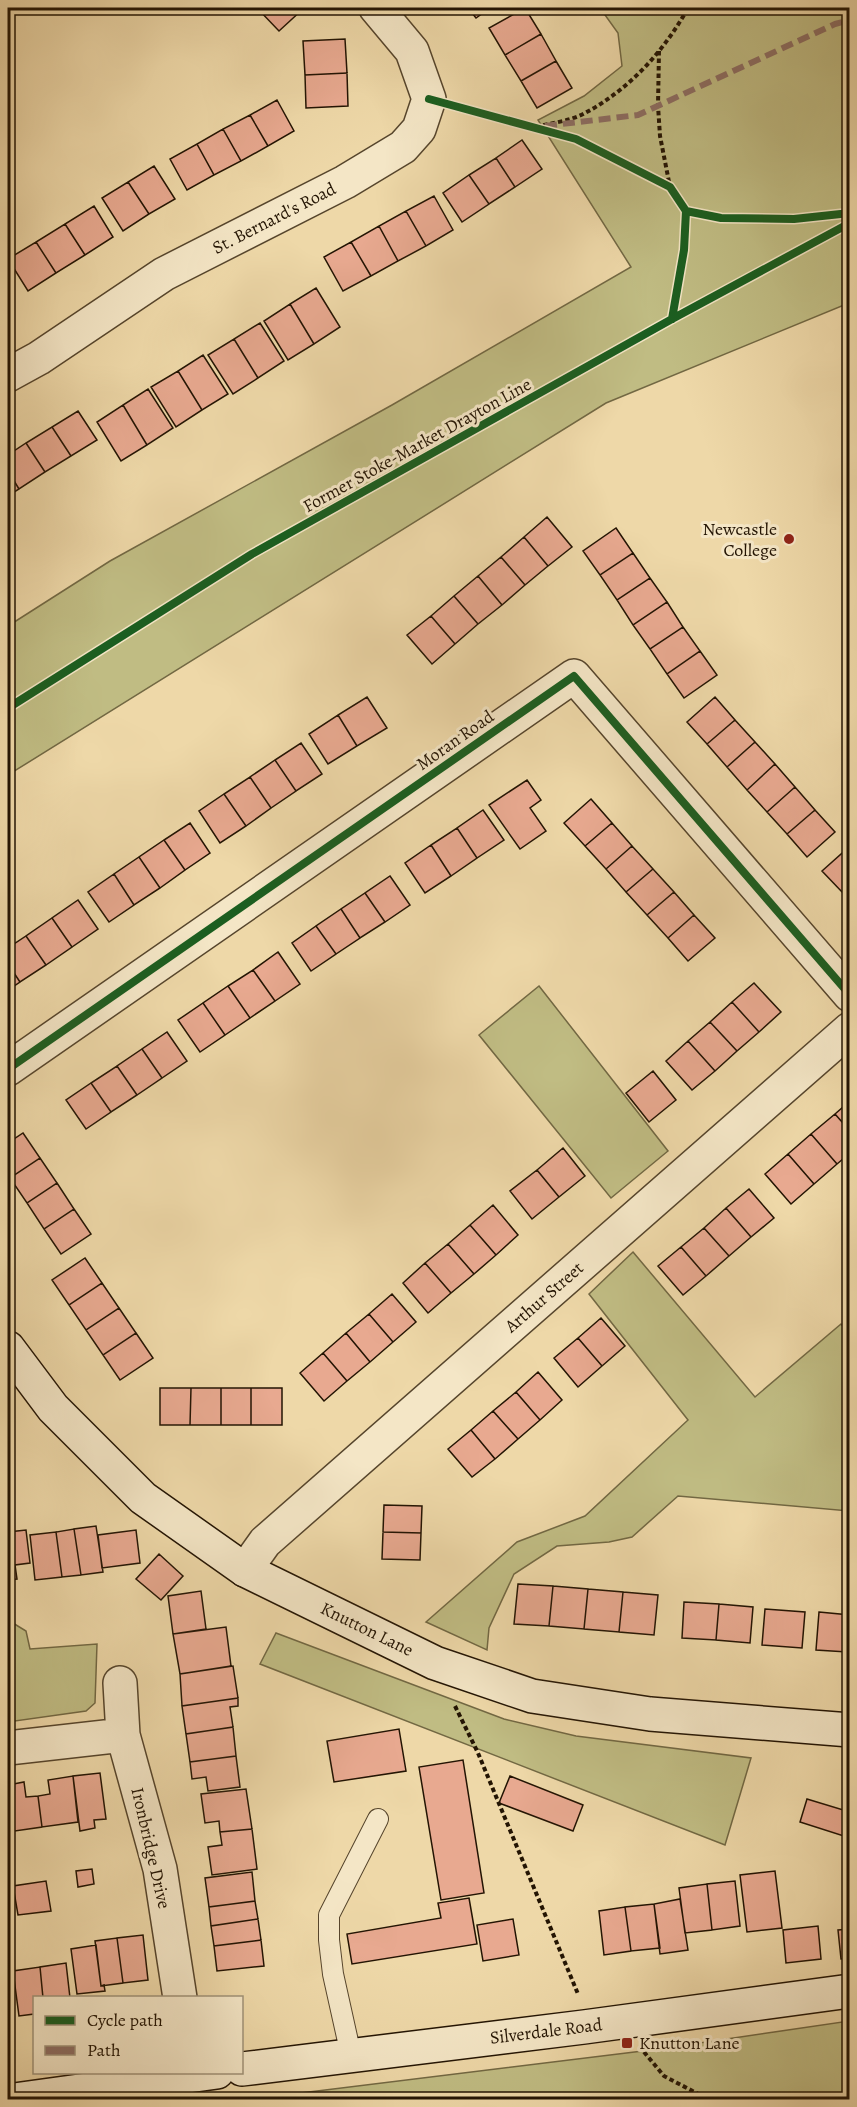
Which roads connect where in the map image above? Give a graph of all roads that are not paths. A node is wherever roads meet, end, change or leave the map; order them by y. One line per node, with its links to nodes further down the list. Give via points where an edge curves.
1 (376, 8): 2 (street, St. Bernard's Road, via 412,51 429,99 419,129 404,147 345,182 164,274)
2 (8, 375)
3 (849, 995): 5 (street, Moran Road, via 574,676)
4 (849, 1029): 7 (street, Arthur Street, via 265,1542)
5 (8, 1069)
6 (8, 1348): 7 (street, Knutton Lane, via 53,1408 143,1498)
7 (245, 1570): 9 (street, Knutton Lane, via 435,1663 532,1696 650,1714)
8 (120, 1683): 10 (street, Ironbridge Drive)
9 (849, 1730)
10 (123, 1735): 11 (street); 14 (street, Ironbridge Drive, via 160,1869)
11 (8, 1748)
12 (378, 1819): 15 (lane, via 329,1915 333,1974)
13 (849, 1990): 15 (street, Silverdale Road)
14 (180, 1996)
15 (351, 2055): 16 (street, Silverdale Road)
16 (243, 2069)
17 (210, 2074): 18 (street)
18 (14, 2100)

